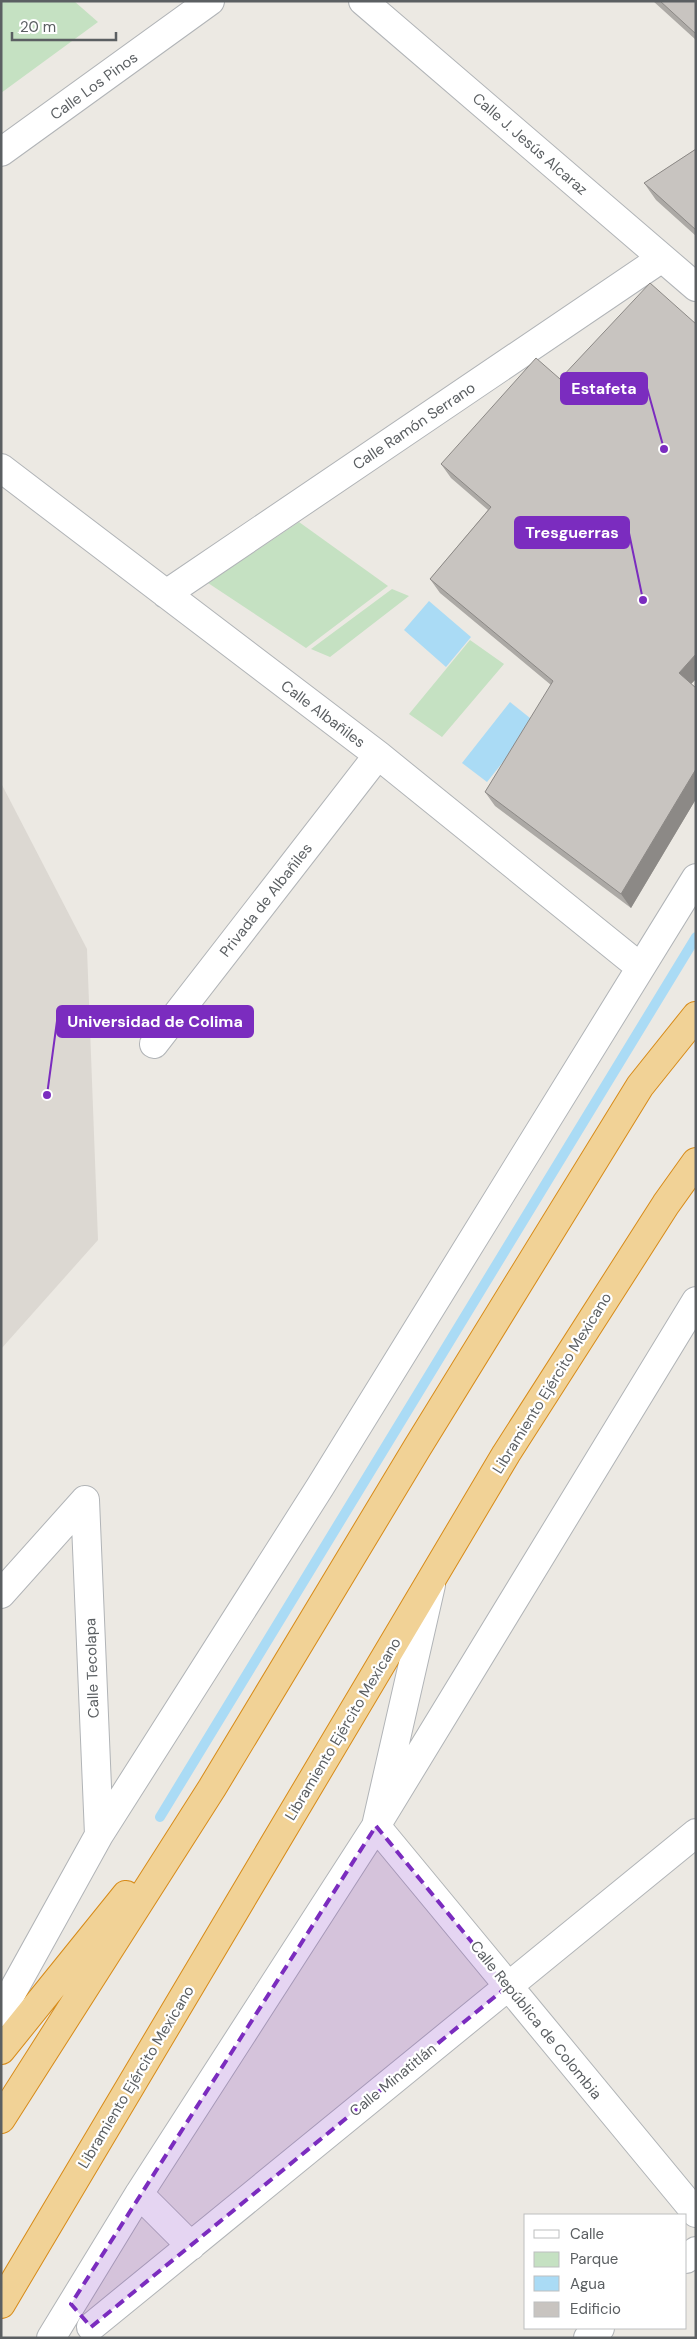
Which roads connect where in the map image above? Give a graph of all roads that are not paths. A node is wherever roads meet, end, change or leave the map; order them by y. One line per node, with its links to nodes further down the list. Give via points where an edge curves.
1 (210, 1): 3 (street, Calle Los Pinos)
2 (363, 1): 4 (street, Calle J. Jesús Alcaraz)
3 (1, 152)
4 (662, 258): 5 (street, Calle J. Jesús Alcaraz); 7 (street, Calle Ramón Serrano)
5 (696, 287)
6 (1, 468): 7 (street, Calle Albañiles)
7 (166, 594): 8 (street, Calle Albañiles)
8 (378, 755): 10 (street, Calle Albañiles); 12 (street, Privada de Albañiles)
9 (696, 878): 10 (street)
10 (640, 967): 20 (street, via 325,1479)
11 (696, 1016): 17 (highway, via 640,1086)
12 (154, 1044)
13 (696, 1162): 15 (highway, Libramiento Ejército Mexicano, via 506,1454)
14 (696, 1301): 18 (street)
15 (433, 1576): 18 (street); 28 (highway, Libramiento Ejército Mexicano)
16 (1, 1594): 20 (street, Calle Tecolapa, via 85,1500)
17 (212, 1788): 23 (highway); 24 (highway)
18 (376, 1826): 21 (street, Calle República de Colombia); 25 (street)
19 (696, 1833): 21 (street, Calle Minatitlán)
20 (99, 1836): 22 (street)
21 (508, 1986): 26 (street, Calle República de Colombia); 27 (street, Calle Minatitlán)
22 (1, 2012)
23 (1, 2050)
24 (1, 2119)
25 (139, 2194): 27 (street); 29 (street)
26 (696, 2214)
27 (191, 2246): 31 (street, Calle Minatitlán)
28 (1, 2304)
29 (71, 2304): 31 (street); 32 (street)
30 (599, 2329): 33 (street)
31 (95, 2332)
32 (51, 2338)
33 (588, 2338)

